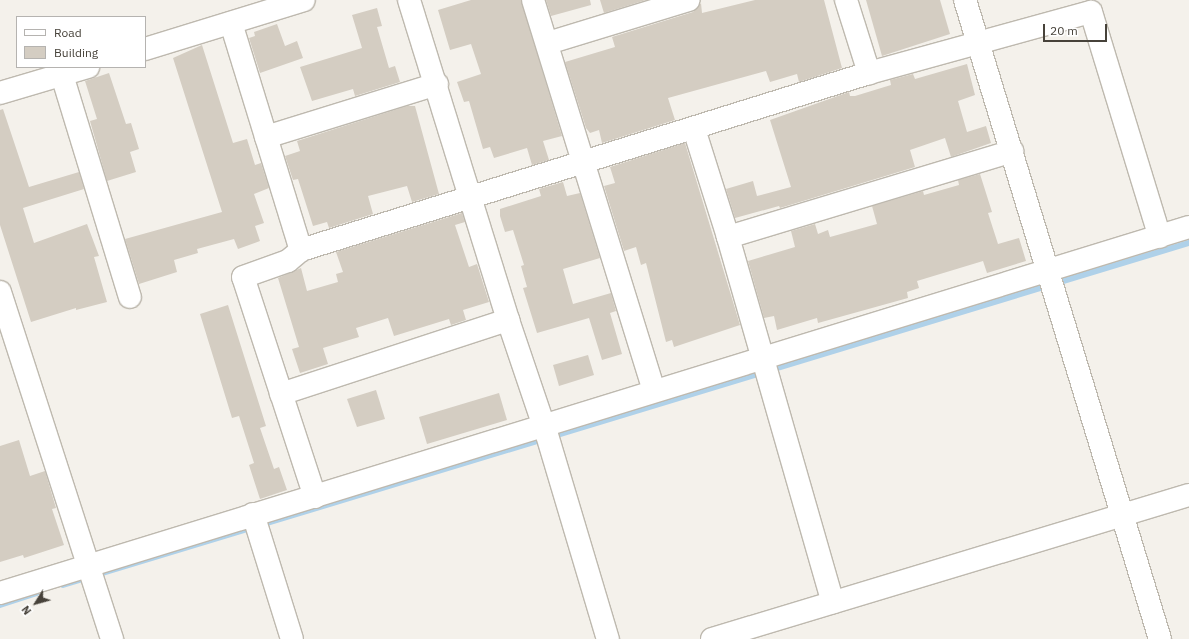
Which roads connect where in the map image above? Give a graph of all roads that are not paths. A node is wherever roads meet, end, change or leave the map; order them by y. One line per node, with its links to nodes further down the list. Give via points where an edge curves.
1 (304, 0): 7 (street)
2 (409, 0): 14 (street)
3 (533, 0): 9 (street)
4 (689, 0): 9 (street)
5 (846, 0): 12 (street)
6 (965, 0): 8 (street)
7 (231, 23): 10 (street); 17 (street)
8 (978, 42): 12 (street); 18 (street); 23 (street, via 1091,12)
9 (548, 43): 19 (street)
10 (146, 49)
11 (85, 68): 13 (street)
12 (869, 73): 16 (street)
13 (62, 75): 15 (street); 27 (street)
14 (437, 84): 17 (street); 20 (street)
15 (0, 93)
16 (694, 129): 19 (street); 22 (street)
17 (266, 137): 24 (street)
18 (1012, 152): 22 (street); 25 (street)
19 (583, 164): 20 (street); 31 (street)
20 (471, 197): 24 (street); 28 (street)
21 (1189, 227): 23 (street)
22 (728, 237): 30 (street)
23 (1160, 237): 25 (street)
24 (301, 250): 32 (street, via 288,260 243,277)
25 (1050, 280): 30 (street); 36 (street)
26 (0, 292): 29 (street)
27 (130, 297)
28 (508, 320): 32 (street); 33 (street)
29 (6, 334): 38 (street)
30 (765, 368): 31 (street); 40 (street)
31 (654, 390): 33 (street)
32 (281, 394): 35 (street)
33 (546, 435): 35 (street); 43 (street)
34 (1189, 495): 36 (street)
35 (315, 496): 37 (street)
36 (1122, 516): 40 (street); 45 (street)
37 (256, 524): 38 (street); 42 (street)
38 (90, 574): 39 (street); 41 (street)
39 (0, 592)
40 (833, 602): 44 (street)
41 (112, 639)
42 (292, 639)
43 (608, 639)
44 (712, 639)
45 (1160, 639)

